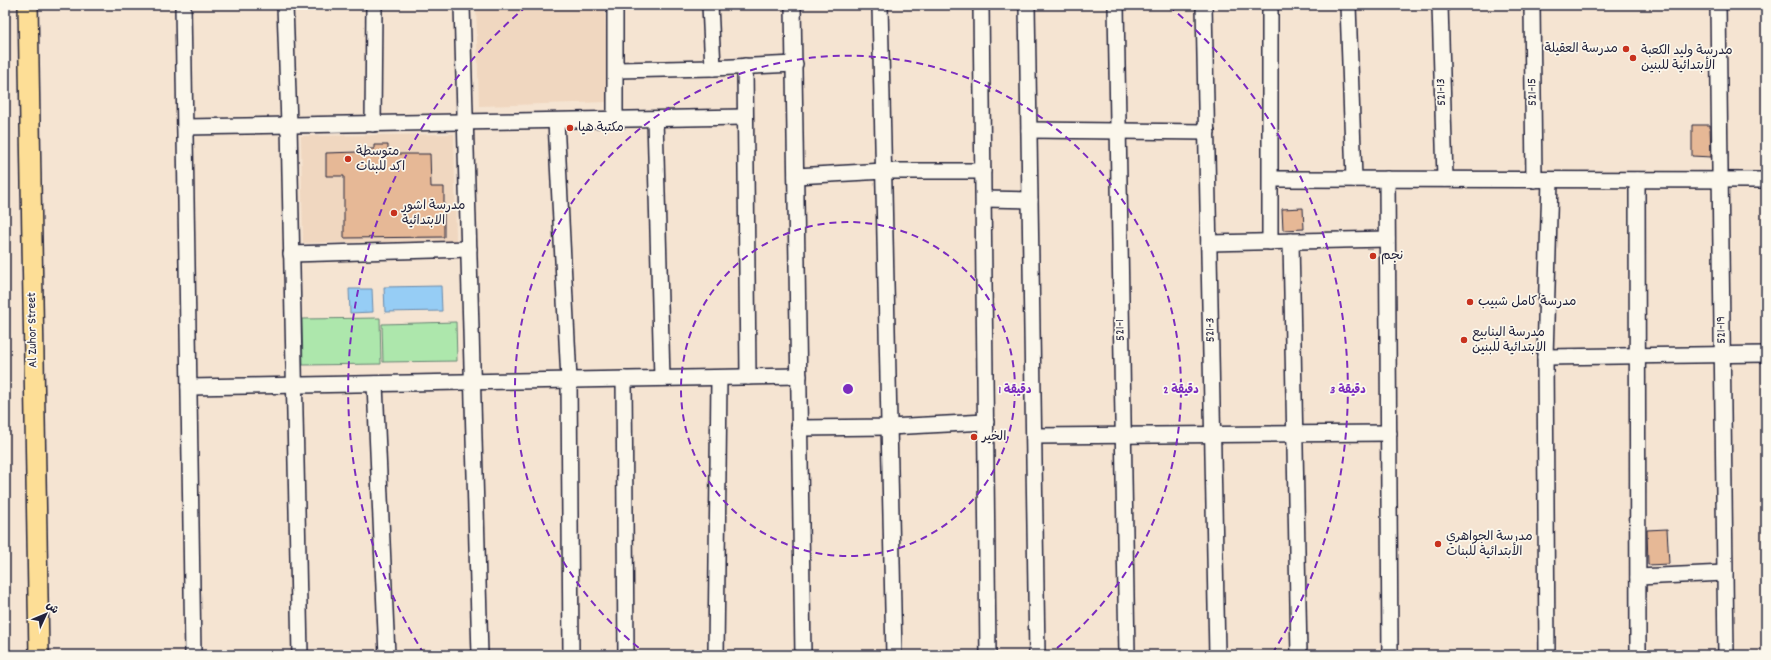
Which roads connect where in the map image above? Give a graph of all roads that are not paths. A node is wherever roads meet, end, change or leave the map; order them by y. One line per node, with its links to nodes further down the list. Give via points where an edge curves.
1 (28, 5): 78 (main road, Al Zuhor Street)
2 (183, 5): 30 (street)
3 (284, 5): 29 (street)
4 (374, 5): 28 (street)
5 (462, 5): 27 (street)
6 (616, 5): 22 (street)
7 (710, 5): 21 (street)
8 (793, 5): 19 (street)
9 (880, 5): 35 (street)
10 (982, 5): 34 (street)
11 (1027, 5): 31 (street)
12 (1116, 5): 32 (street, 521-1)
13 (1204, 5): 33 (street, 521-3)
14 (1270, 5): 37 (street)
15 (1348, 5): 38 (street)
16 (1440, 5): 40 (street, 521-13)
17 (1532, 5): 41 (street, 521-15)
18 (1718, 5): 44 (street, 521-19)
19 (795, 64): 20 (street); 36 (street)
20 (745, 66): 21 (street); 23 (street)
21 (713, 68): 22 (street)
22 (616, 70): 25 (street)
23 (744, 117): 24 (street); 58 (street)
24 (655, 119): 25 (street); 60 (street)
25 (615, 120): 26 (street)
26 (556, 121): 27 (street); 63 (street)
27 (465, 122): 28 (street); 52 (street)
28 (373, 124): 29 (street)
29 (289, 125): 30 (street); 53 (street)
30 (185, 127): 67 (street)
31 (1029, 130): 32 (street); 47 (street)
32 (1118, 132): 33 (street); 74 (street, 521-1)
33 (1206, 132): 51 (street, 521-3)
34 (983, 171): 35 (street); 46 (street)
35 (884, 172): 36 (street); 69 (street)
36 (796, 176): 59 (street)
37 (1271, 179): 38 (street); 50 (street)
38 (1354, 179): 39 (street)
39 (1387, 180): 40 (street); 48 (street)
40 (1445, 180): 41 (street)
41 (1534, 180): 42 (street)
42 (1550, 180): 43 (street); 57 (street)
43 (1638, 180): 44 (street); 56 (street)
44 (1720, 180): 45 (street); 54 (street, 521-19)
45 (1766, 180)
46 (984, 199): 47 (street); 68 (street)
47 (1030, 200): 75 (street)
48 (1388, 239): 49 (street); 71 (street)
49 (1291, 241): 50 (street); 73 (street)
50 (1270, 242): 51 (street)
51 (1209, 243): 72 (street, 521-3)
52 (469, 249): 53 (street); 64 (street)
53 (291, 254): 66 (street)
54 (1722, 354): 55 (street); 56 (street); 76 (street, 521-19)
55 (1766, 354)
56 (1638, 356): 57 (street); 77 (street)
57 (1545, 357): 94 (street)
58 (748, 376): 59 (street); 61 (street)
59 (799, 376): 70 (street)
60 (662, 378): 61 (street); 62 (street)
61 (719, 378): 85 (street)
62 (624, 379): 63 (street); 84 (street)
63 (568, 380): 64 (street); 83 (street)
64 (472, 382): 65 (street); 82 (street)
65 (375, 384): 66 (street); 81 (street)
66 (294, 385): 67 (street); 80 (street)
67 (189, 387): 79 (street)
68 (986, 422): 69 (street); 88 (street)
69 (889, 427): 70 (street); 87 (street)
70 (799, 428): 86 (street)
71 (1389, 433): 73 (street); 93 (street)
72 (1213, 434): 73 (street); 74 (street); 91 (street, 521-3)
73 (1294, 434): 92 (street)
74 (1123, 435): 75 (street); 90 (street, 521-1)
75 (1034, 436): 89 (street)
76 (1725, 573): 77 (street); 96 (street, 521-19)
77 (1638, 577): 95 (street)
78 (39, 655)
79 (194, 655)
80 (300, 655)
81 (387, 655)
82 (480, 655)
83 (571, 655)
84 (626, 655)
85 (716, 655)
86 (803, 655)
87 (894, 655)
88 (988, 655)
89 (1037, 655)
90 (1127, 655)
91 (1217, 655)
92 (1298, 655)
93 (1390, 655)
94 (1547, 655)
95 (1638, 655)
96 (1726, 655)

